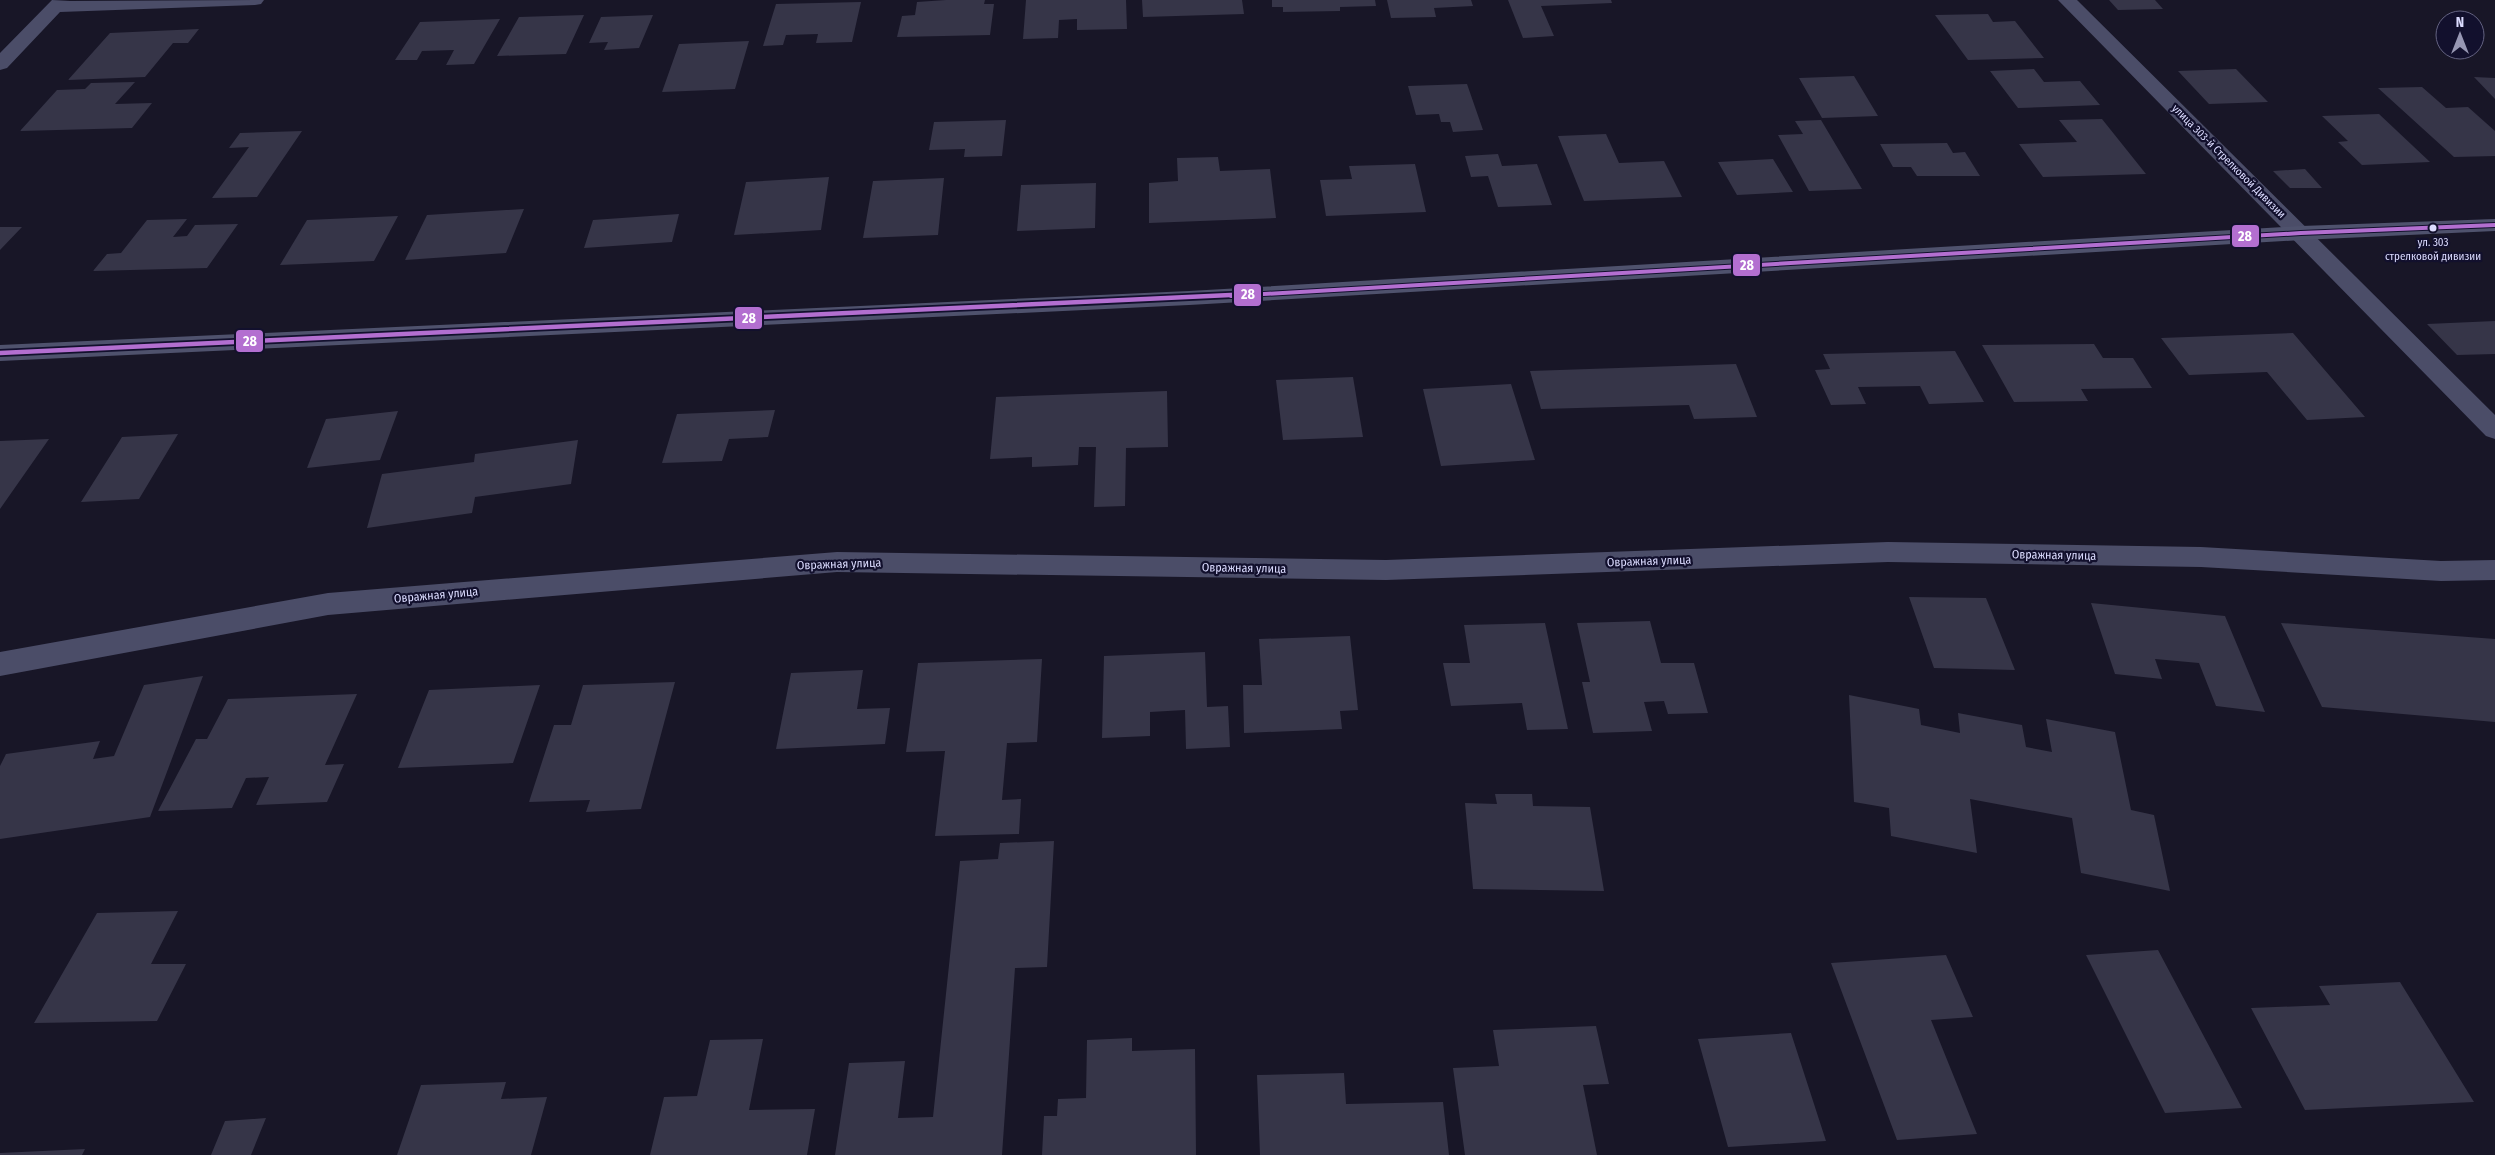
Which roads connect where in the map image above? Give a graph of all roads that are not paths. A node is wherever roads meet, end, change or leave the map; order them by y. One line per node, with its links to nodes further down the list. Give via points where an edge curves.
1 (255, 0): 3 (street)
2 (2068, 0): 6 (street, улица 303-й Стрелковой Дивизии)
3 (58, 3): 4 (street)
4 (0, 64)
5 (2495, 225): 6 (main road)
6 (2300, 233): 7 (main road, via 1189,298); 8 (street, улица 303-й Стрелковой Дивизии)
7 (0, 353)
8 (2495, 430)
9 (2495, 570): 10 (street, Овражная улица, via 2441,572 2201,558 1888,552 1386,570 838,562 328,604)
10 (0, 664)

